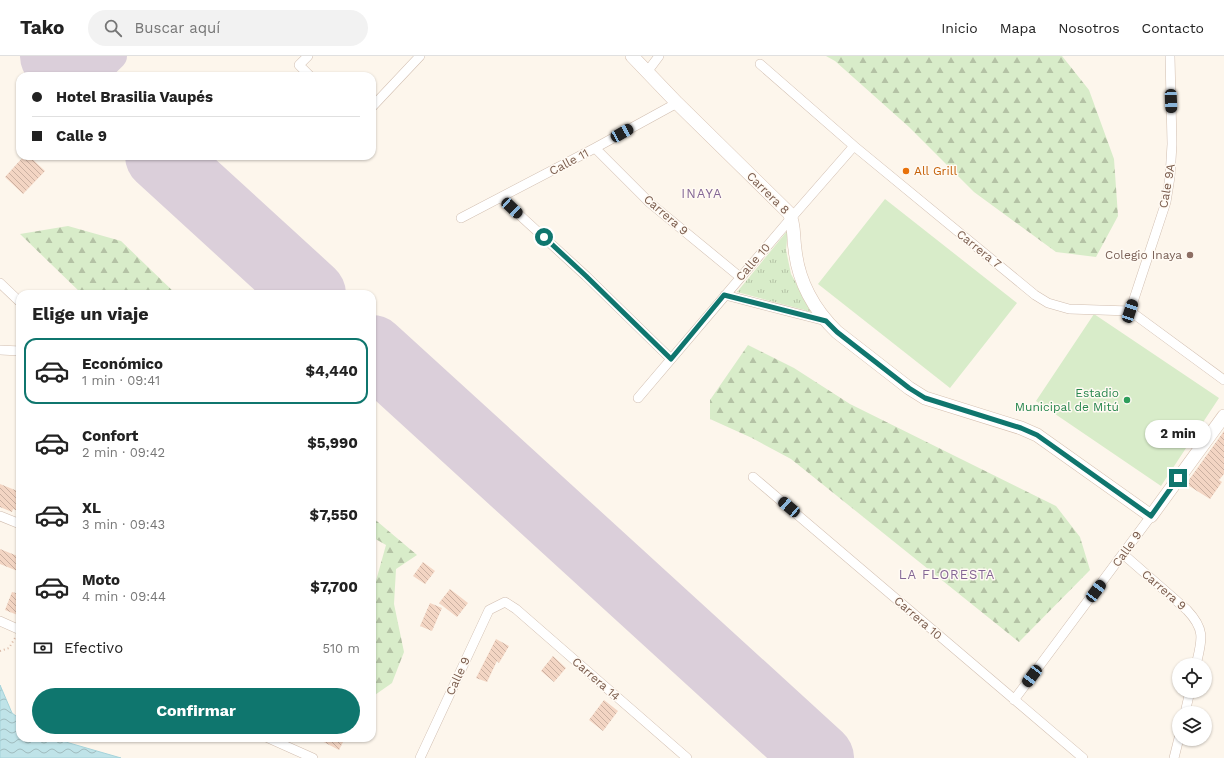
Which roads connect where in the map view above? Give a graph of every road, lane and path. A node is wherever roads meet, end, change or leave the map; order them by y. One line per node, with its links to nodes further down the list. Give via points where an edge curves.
1 (308, 56): 7 (street, via 299,66)
2 (420, 56): 9 (street)
3 (632, 56): 8 (street, Carrera 8)
4 (659, 56): 8 (street)
5 (1170, 56): 20 (street, Cale 9A, via 1170,177 1166,202)
6 (760, 64): 11 (street, Carrera 7)
7 (306, 72)
8 (647, 72): 10 (street, Carrera 8)
9 (376, 103)
10 (677, 103): 12 (street, Calle 11); 14 (street, Carrera 8)
11 (854, 146): 14 (street, Calle 10); 20 (street, Carrera 7, via 1041,299 1069,309)
12 (595, 148): 13 (street, Calle 11); 16 (street, Carrera 9, via 650,203)
13 (501, 198): 15 (street, Calle 11); 24 (street)
14 (792, 217): 16 (street, Calle 10); 21 (street, Carrera 8, via 800,274 810,298)
15 (461, 218)
16 (740, 277): 18 (street, Calle 10)
17 (0, 283): 19 (street)
18 (724, 295): 21 (street); 24 (street, Calle 10)
19 (16, 298)
20 (1130, 311): 25 (street)
21 (826, 321): 30 (street, Carrera 8, via 917,394 1037,435)
22 (0, 350): 23 (street)
23 (16, 351)
24 (671, 359): 26 (street, Calle 10)
25 (1224, 380)
26 (638, 398)
27 (1224, 416): 30 (street, Calle 9)
28 (753, 476): 39 (street, Carrera 10)
29 (0, 516): 31 (street)
30 (1151, 516): 32 (street, Calle 9)
31 (16, 522)
32 (1123, 554): 38 (street, Carrera 9, via 1196,619 1202,640); 39 (street, Calle 9)
33 (505, 602): 43 (street, Calle 9, via 489,610); 44 (street, Carrera 14)
34 (0, 621): 35 (street)
35 (16, 628)
36 (16, 637): 37 (path, via 9,648)
37 (0, 651)
38 (1198, 658)
39 (1014, 700): 45 (street, Carrera 10)
40 (277, 742): 42 (street)
41 (1177, 746): 46 (street)
42 (313, 758)
43 (420, 758)
44 (687, 758)
45 (1083, 758)
46 (1174, 758)

